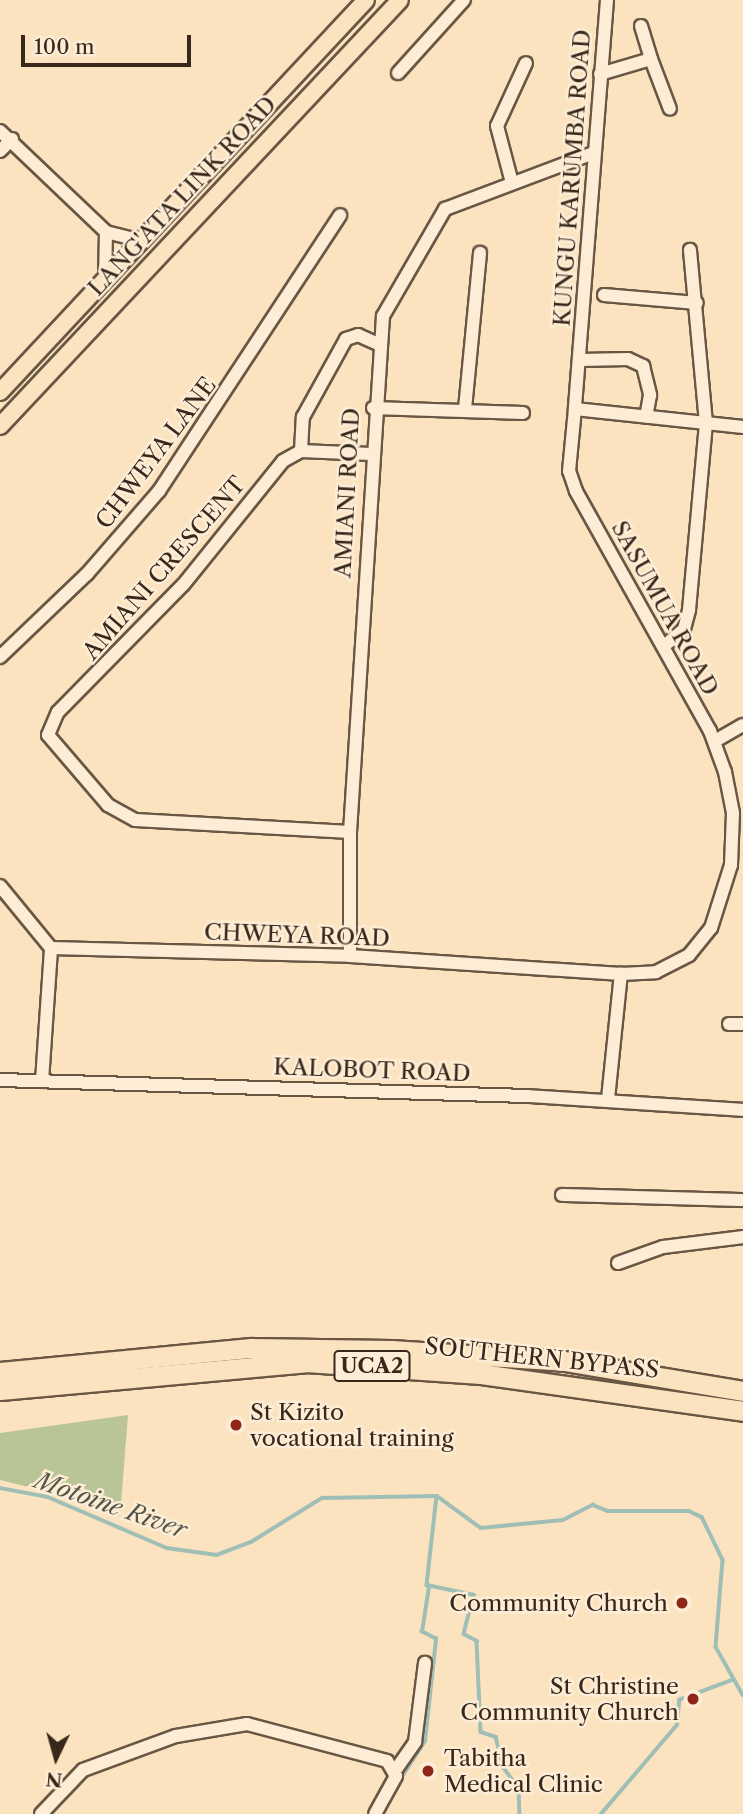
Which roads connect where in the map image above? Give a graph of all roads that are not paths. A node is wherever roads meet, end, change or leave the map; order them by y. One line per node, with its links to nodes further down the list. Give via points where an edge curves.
1 (366, 0): 18 (main road, LANG'ATA LINK ROAD)
2 (400, 0): 33 (main road, LANG'ATA LINK ROAD)
3 (464, 0): 8 (street)
4 (607, 0): 9 (street, KUNGU KARUMBA ROAD)
5 (641, 26): 6 (street)
6 (651, 59): 9 (street); 10 (street)
7 (527, 63): 15 (street, via 497,126)
8 (398, 73)
9 (600, 74): 14 (street, KUNGU KARUMBA ROAD)
10 (670, 109)
11 (0, 131): 12 (street)
12 (12, 139): 13 (street); 17 (street)
13 (0, 151)
14 (593, 153): 15 (street, AMIANI ROAD); 25 (street, KUNGU KARUMBA ROAD)
15 (511, 179): 24 (street, AMIANI ROAD, via 457,201 435,219 392,295)
16 (340, 215): 38 (street, CHWEYA LANE, via 159,491 87,574)
17 (106, 233): 18 (street); 21 (street)
18 (142, 241): 21 (main road, LANG'ATA LINK ROAD)
19 (690, 250): 23 (street)
20 (480, 253): 29 (street)
21 (105, 281): 26 (main road, LANG'ATA LINK ROAD)
22 (604, 295): 23 (street)
23 (696, 303): 32 (street)
24 (378, 344): 27 (street, AMIANI ROAD); 35 (street, via 358,335 346,339 303,417)
25 (580, 360): 28 (street, KUNGU KARUMBA ROAD); 31 (street, via 628,359 643,366 649,378)
26 (0, 392)
27 (373, 408): 29 (street); 36 (street, AMIANI ROAD)
28 (575, 409): 31 (street); 37 (street, SASUMUA ROAD, via 569,471 576,491)
29 (465, 410): 30 (street)
30 (523, 413)
31 (646, 417): 32 (street)
32 (706, 423): 34 (street); 37 (street, via 689,610 684,629)
33 (0, 426)
34 (743, 427)
35 (301, 451): 36 (street); 41 (street, AMIANI CRESCENT, via 284,461 112,663 58,712 48,735 108,805 135,820)
36 (371, 454): 41 (street, AMIANI ROAD)
37 (664, 646): 40 (street, SASUMUA ROAD)
38 (0, 657)
39 (743, 726): 40 (street)
40 (715, 741): 42 (street, SASUMUA ROAD, via 733,813)
41 (350, 832): 46 (street, AMIANI ROAD)
42 (731, 865): 43 (street); 47 (street, SASUMUA ROAD, via 711,928 689,955 656,972)
43 (743, 871)
44 (0, 886): 45 (street)
45 (51, 948): 46 (street, CHWEYA ROAD); 51 (street)
46 (350, 956): 47 (street, CHWEYA ROAD)
47 (621, 974): 52 (street)
48 (729, 1024): 49 (street)
49 (743, 1024)
50 (0, 1080): 51 (street, KALOBOT ROAD)
51 (42, 1081): 52 (street, KALOBOT ROAD)
52 (608, 1099): 53 (street, KALOBOT ROAD)
53 (743, 1110)
54 (562, 1195): 55 (street)
55 (743, 1200)
56 (743, 1237): 57 (street, via 663,1247)
57 (618, 1263)
58 (0, 1372): 60 (highway, SOUTHERN BYPASS / UCA2, via 251,1349 391,1350 564,1361)
59 (0, 1390): 61 (highway, SOUTHERN BYPASS / UCA2, via 306,1362 520,1378)
60 (743, 1391)
61 (743, 1411)
62 (425, 1663): 63 (street, via 415,1742)
63 (397, 1768): 64 (street, via 278,1729 239,1724 176,1736 83,1770); 65 (street)
64 (41, 1814)
65 (375, 1814)

